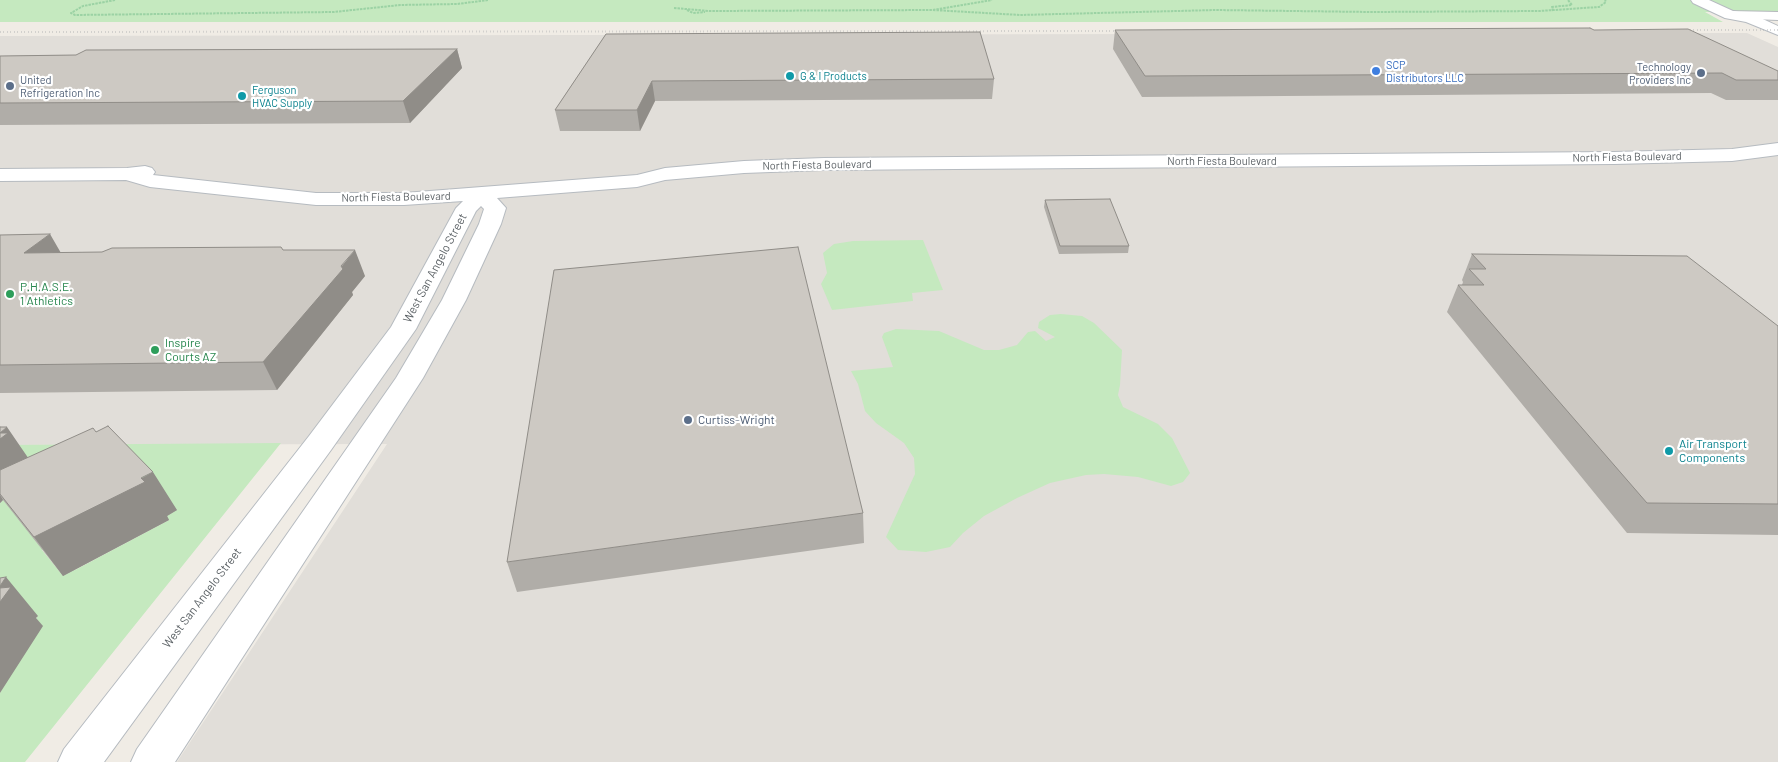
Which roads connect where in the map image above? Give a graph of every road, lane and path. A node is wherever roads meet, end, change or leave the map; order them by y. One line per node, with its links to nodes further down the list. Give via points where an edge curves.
1 (115, 0): 2 (path, via 83,6 71,13 306,13)
2 (489, 0)
3 (992, 0): 7 (path)
4 (1568, 0): 8 (path)
5 (1605, 0): 10 (path, via 1599,6)
6 (1698, 0): 14 (street)
7 (975, 3): 11 (path); 13 (path, via 974,8)
8 (1572, 5): 10 (path); 12 (path, via 1552,7)
9 (674, 8): 11 (path, via 693,13)
10 (1586, 9): 12 (path)
11 (934, 10): 13 (path)
12 (1553, 10): 13 (path)
13 (981, 13)
14 (1730, 15): 15 (street); 16 (street, via 1749,18); 17 (street, via 1727,19)
15 (1778, 16)
16 (1778, 31)
17 (1778, 42)
18 (1778, 149): 20 (street, North Fiesta Boulevard, via 1732,155 1578,158 744,166 665,174 637,182)
19 (0, 175): 20 (street, North Fiesta Boulevard, via 127,174 150,181 316,198 404,199)
20 (483, 189): 21 (street, West San Angelo Street, via 467,208 403,329); 22 (street, via 495,208 444,318 408,378)
21 (79, 762)
22 (152, 762)

